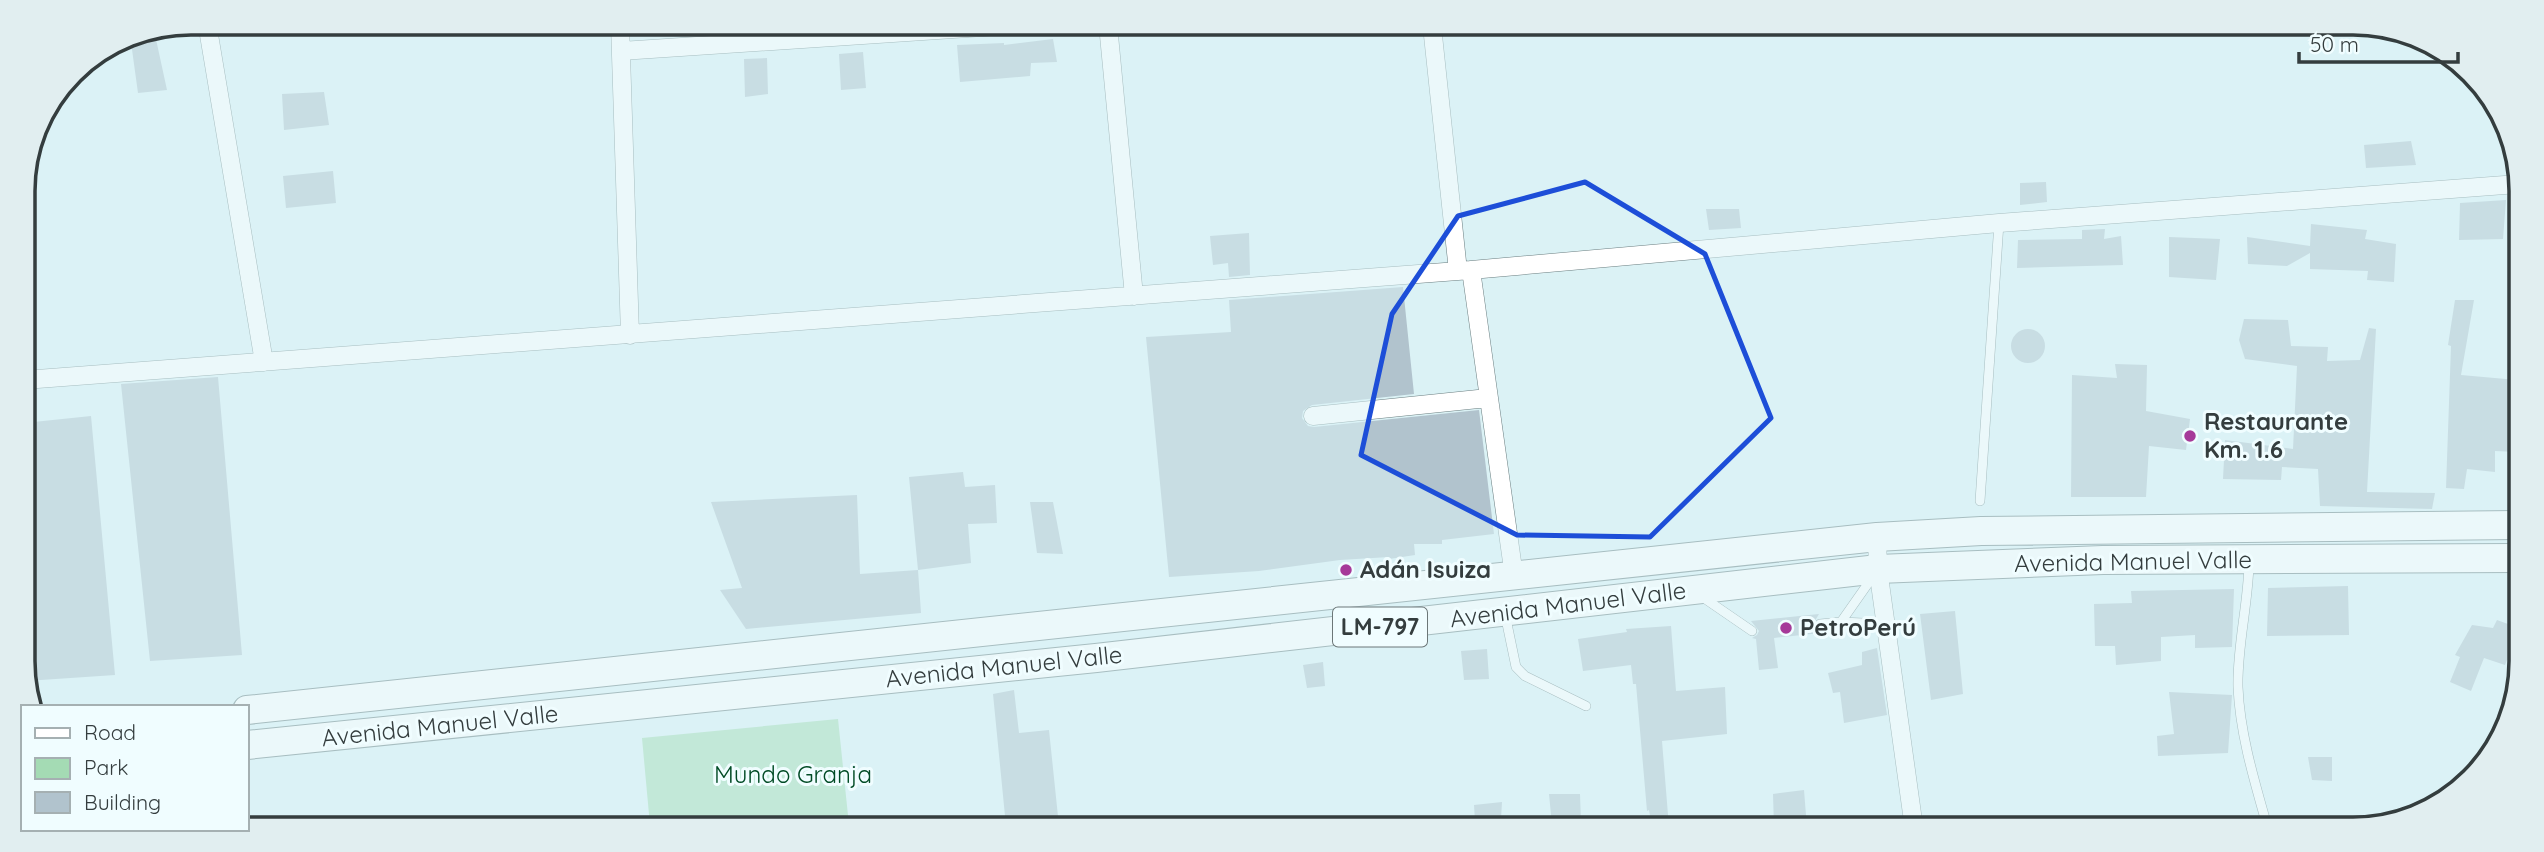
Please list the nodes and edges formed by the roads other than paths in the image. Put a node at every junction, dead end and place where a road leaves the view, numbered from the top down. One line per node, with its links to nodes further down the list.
1 (209, 35): 12 (street)
2 (620, 35): 6 (street)
3 (862, 35): 6 (street)
4 (1109, 35): 10 (street)
5 (1433, 35): 9 (street)
6 (621, 51): 11 (street)
7 (2509, 185): 8 (street)
8 (1999, 223): 9 (street); 16 (lane)
9 (1464, 270): 10 (street); 14 (street)
10 (1134, 296): 11 (street)
11 (630, 335): 12 (street)
12 (264, 362): 13 (street)
13 (35, 379)
14 (1488, 398): 15 (street); 22 (street)
15 (1313, 416)
16 (1980, 501)
17 (2509, 525): 18 (main road, Avenida Manuel Valle / LM-797)
18 (1877, 537): 21 (street); 22 (main road, Avenida Manuel Valle / LM-797)
19 (2509, 558): 20 (main road, Avenida Manuel Valle / LM-797)
20 (2249, 559): 21 (main road, Avenida Manuel Valle / LM-797); 33 (lane)
21 (1878, 569): 23 (main road, Avenida Manuel Valle / LM-797); 25 (lane); 26 (street)
22 (1514, 576): 30 (main road, Avenida Manuel Valle / LM-797)
23 (1694, 591): 24 (main road, Avenida Manuel Valle / LM-797); 28 (lane)
24 (1504, 613): 29 (lane); 31 (main road, Avenida Manuel Valle / LM-797)
25 (1841, 622): 26 (lane); 27 (lane)
26 (1885, 624): 32 (street)
27 (1820, 625)
28 (1752, 631)
29 (1586, 706)
30 (248, 709)
31 (248, 746)
32 (1912, 817)
33 (2264, 817)

